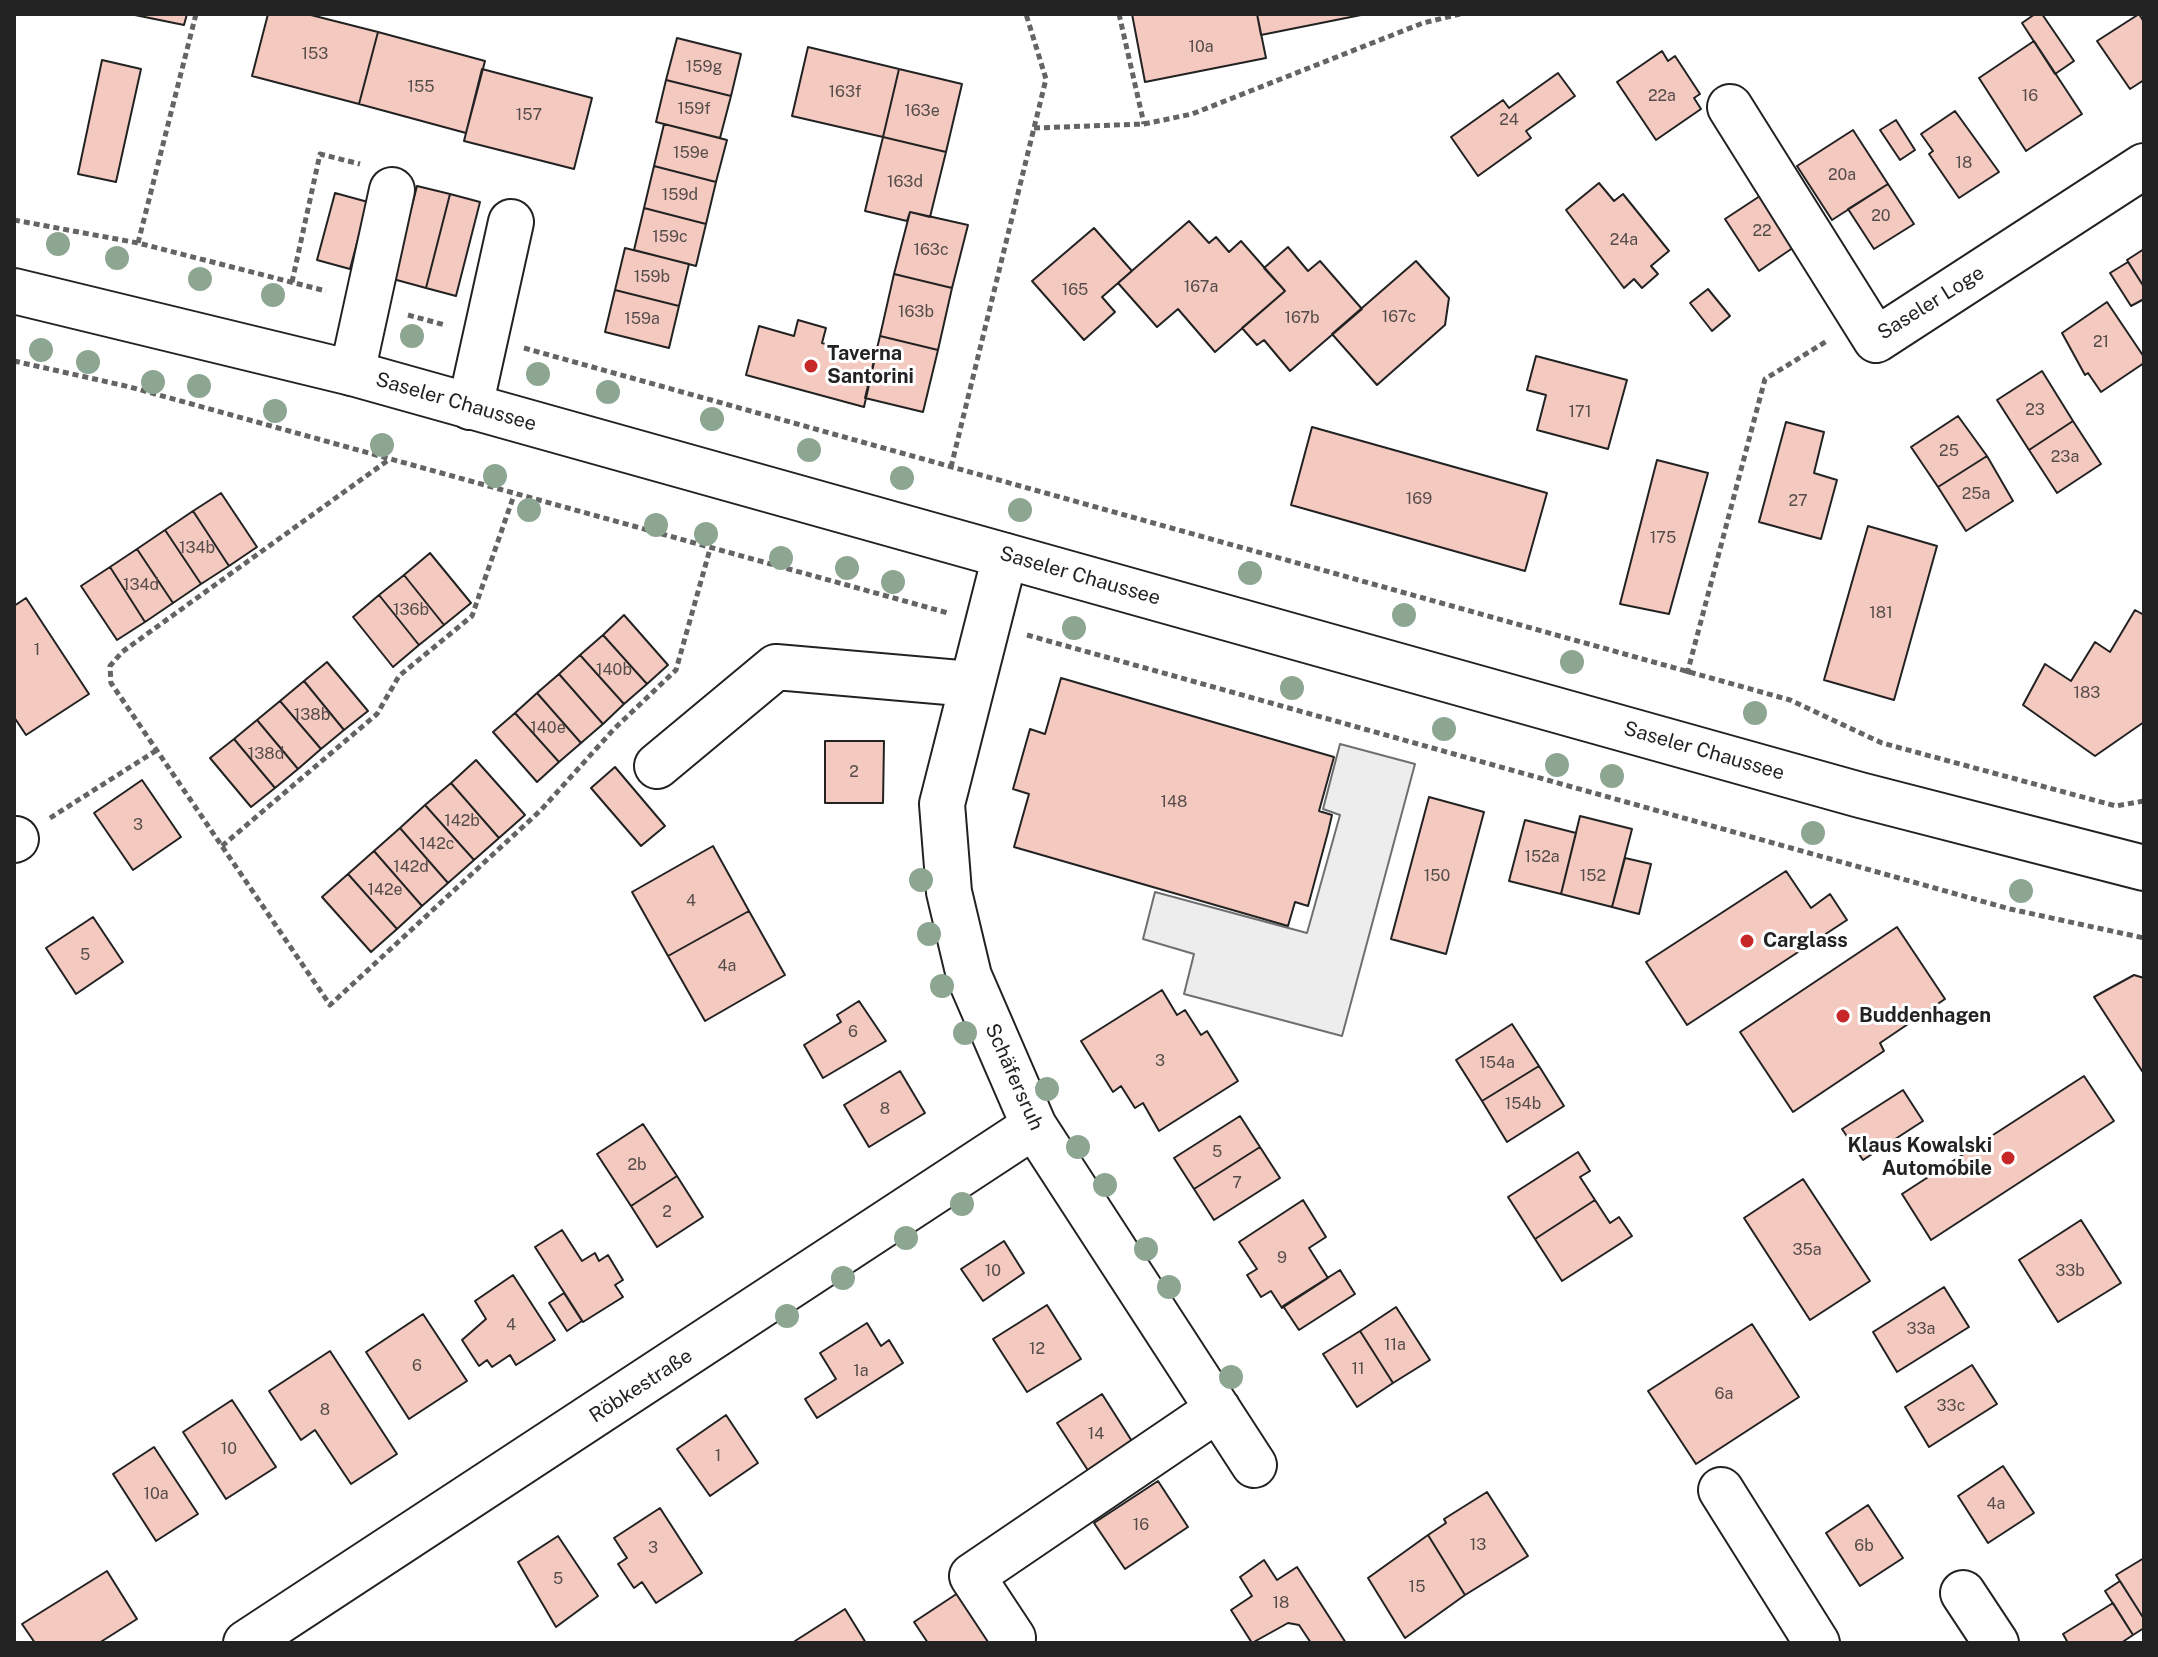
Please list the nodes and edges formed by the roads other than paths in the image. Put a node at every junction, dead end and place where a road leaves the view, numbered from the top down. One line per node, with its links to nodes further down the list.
1 (1730, 107): 2 (street, Saseler Loge)
2 (2144, 166)
3 (392, 190): 6 (street)
4 (511, 222): 7 (street)
5 (14, 291): 6 (street, Saseler Chaussee)
6 (352, 373): 7 (street, Saseler Chaussee)
7 (470, 407): 8 (street, Saseler Chaussee)
8 (1005, 556): 9 (street, Schäfersruh); 11 (street, Saseler Chaussee)
9 (971, 684): 10 (street); 12 (street, Schäfersruh)
10 (657, 766)
11 (2144, 868)
12 (1034, 1126): 13 (street, Schäfersruh); 18 (street, Röbkestraße)
13 (1218, 1409): 14 (street, Schäfersruh); 17 (street)
14 (1254, 1465)
15 (1721, 1490): 19 (street)
16 (1963, 1593): 20 (street)
17 (1013, 1638)
18 (246, 1643)
19 (1817, 1643)
20 (1996, 1643)

